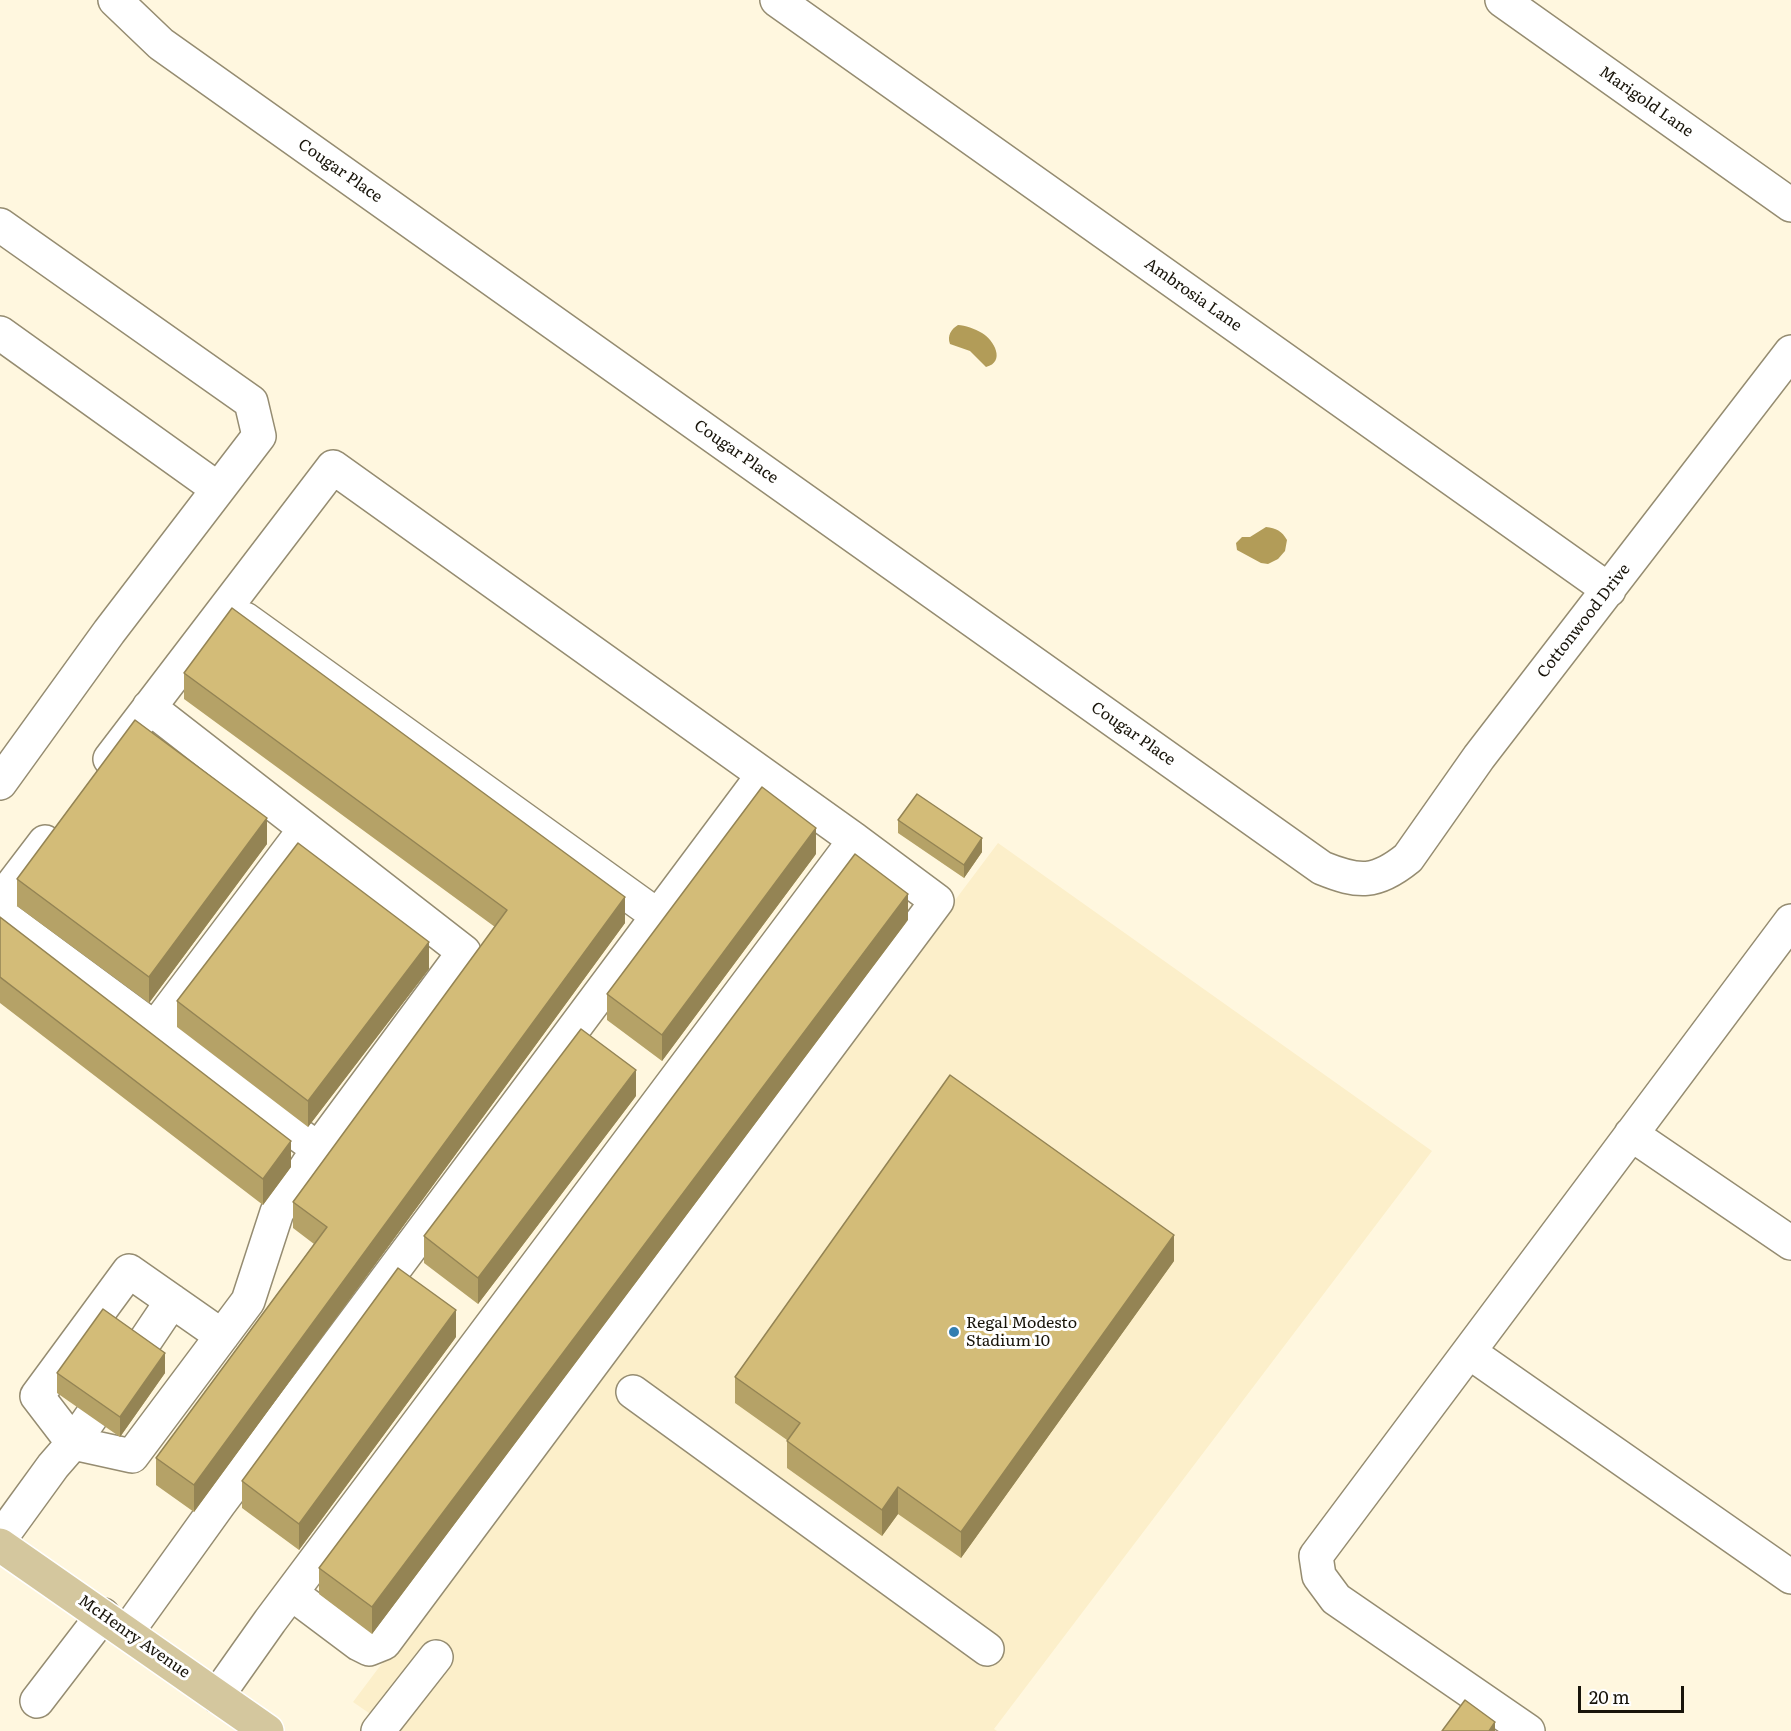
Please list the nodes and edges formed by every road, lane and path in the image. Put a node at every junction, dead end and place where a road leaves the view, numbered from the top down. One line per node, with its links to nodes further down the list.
1 (115, 0): 18 (street, Cougar Place)
2 (777, 0): 9 (street, Ambrosia Lane)
3 (1502, 0): 4 (street, Marigold Lane)
4 (1791, 205)
5 (0, 225): 8 (street)
6 (0, 333): 8 (street)
7 (1791, 352): 9 (street, Cottonwood Drive)
8 (218, 489): 14 (street)
9 (1609, 590): 18 (street, Cottonwood Drive)
10 (227, 605): 11 (street); 12 (street); 21 (street)
11 (149, 707): 13 (street); 16 (street)
12 (763, 775): 17 (street); 21 (street)
13 (92, 781)
14 (0, 783)
15 (64, 818): 19 (street)
16 (305, 829): 23 (street); 25 (street)
17 (855, 840): 36 (street); 36 (street)
18 (1371, 879)
19 (0, 901)
20 (0, 914): 23 (street)
21 (658, 916): 37 (street)
22 (1791, 921): 24 (street)
23 (155, 1028): 25 (street)
24 (1631, 1134): 26 (street); 29 (street)
25 (318, 1149): 28 (street)
26 (1791, 1243)
27 (172, 1301): 28 (street); 30 (street); 32 (street)
28 (222, 1336): 32 (street)
29 (1468, 1352): 35 (street); 44 (street)
30 (137, 1353)
31 (633, 1392): 38 (street)
32 (82, 1430): 33 (street)
33 (0, 1539)
34 (0, 1545): 37 (main road, McHenry Avenue)
35 (1791, 1577)
36 (291, 1593): 40 (street)
37 (115, 1624): 40 (main road, McHenry Avenue); 41 (street)
38 (987, 1649)
39 (436, 1657): 43 (street)
40 (217, 1696): 42 (main road, McHenry Avenue)
41 (37, 1701)
42 (267, 1731)
43 (378, 1731)
44 (1528, 1731)

